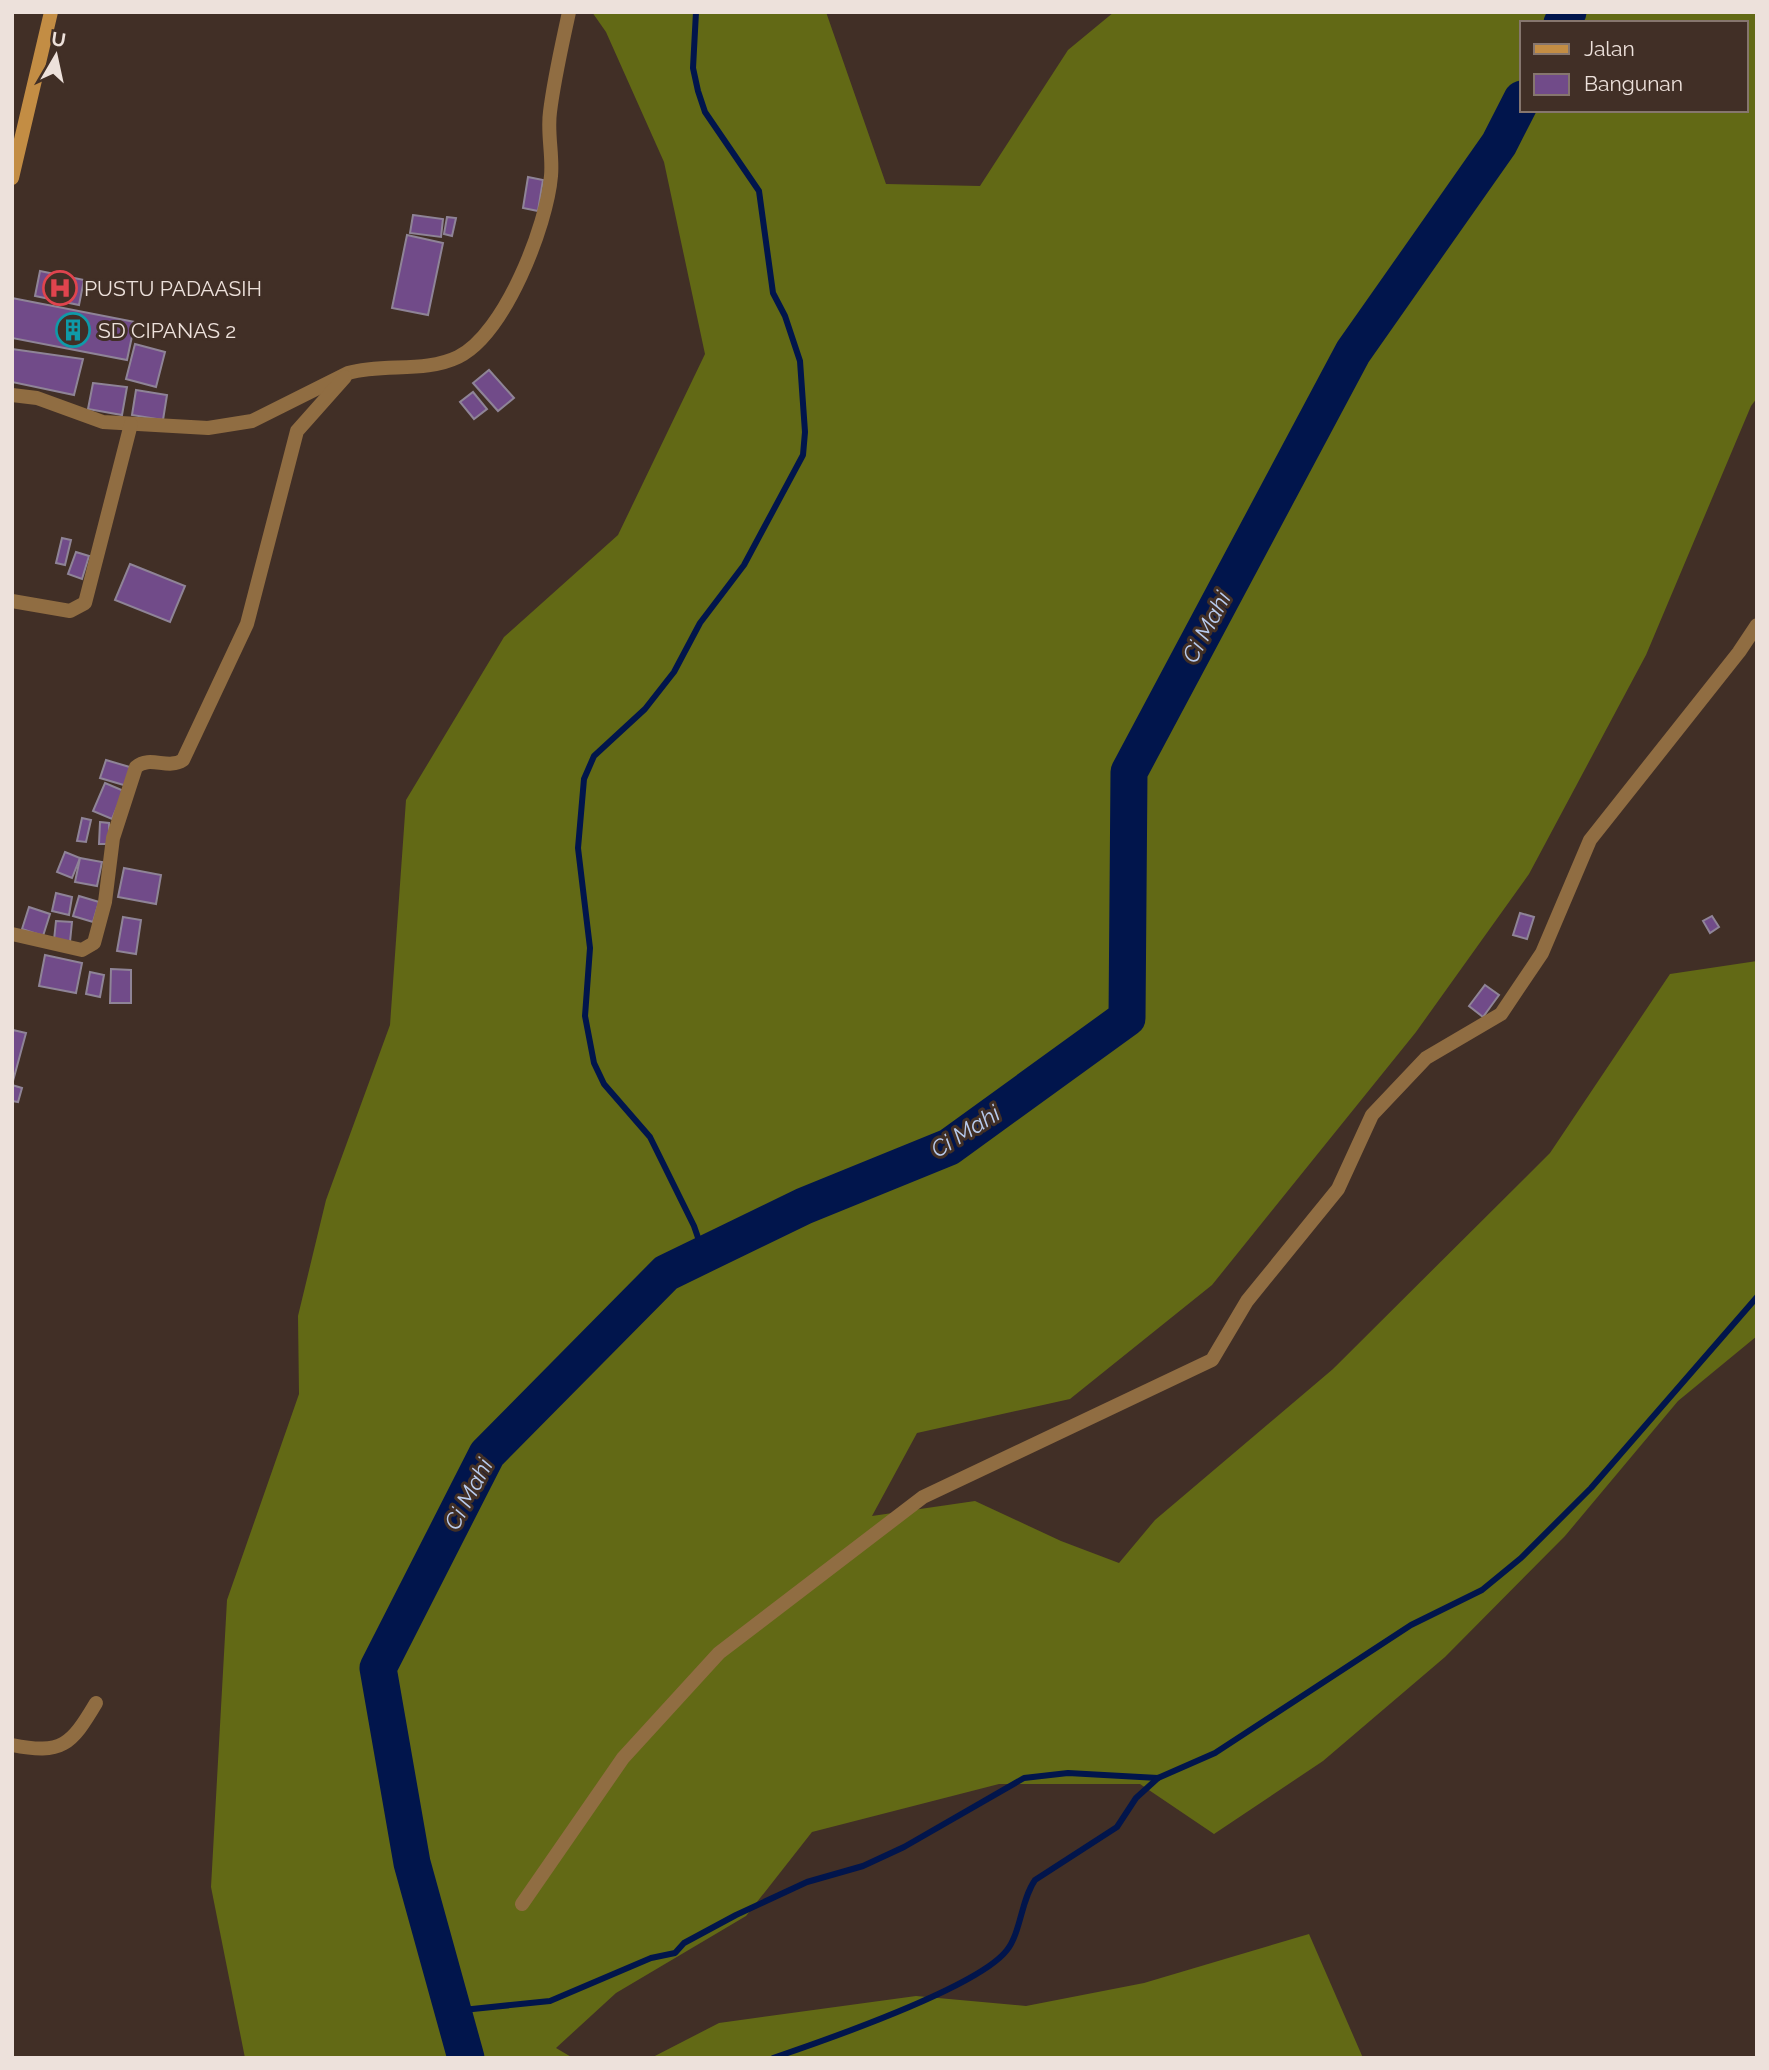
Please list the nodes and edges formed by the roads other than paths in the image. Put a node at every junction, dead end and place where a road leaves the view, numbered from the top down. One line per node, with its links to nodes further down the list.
1 (51, 12): 3 (street)
2 (569, 12): 4 (street)
3 (12, 178)
4 (348, 373): 6 (street); 9 (street)
5 (12, 395): 6 (street)
6 (131, 424): 7 (street)
7 (12, 601)
8 (1757, 625): 12 (street)
9 (12, 934)
10 (96, 1703): 11 (street)
11 (12, 1745)
12 (522, 1904)

